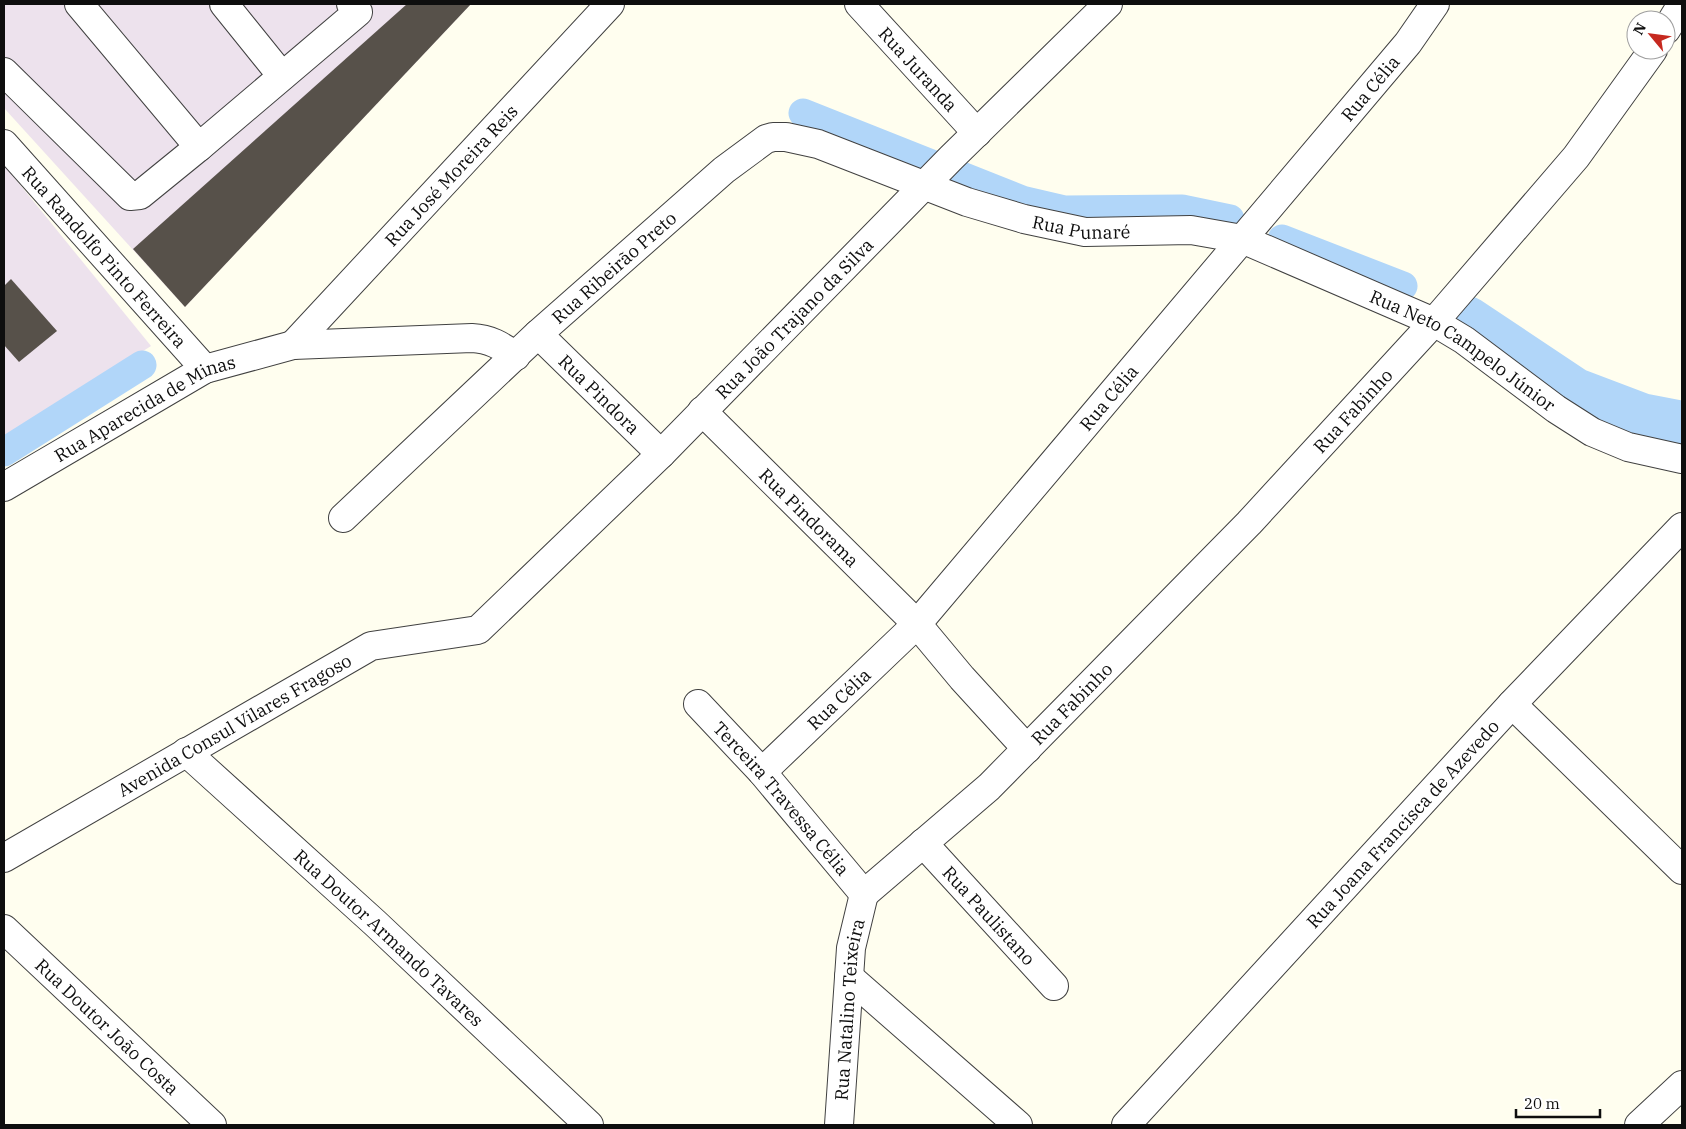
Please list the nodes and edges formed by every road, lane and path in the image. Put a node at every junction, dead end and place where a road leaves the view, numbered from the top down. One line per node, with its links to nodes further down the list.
1 (79, 4): 13 (street)
2 (224, 4): 10 (street)
3 (610, 4): 18 (street, Rua José Moreira Reis)
4 (859, 4): 11 (street, Rua Juranda)
5 (1108, 4): 11 (street, Rua João Trajano da Silva)
6 (1435, 4): 15 (street, Rua Célia)
7 (359, 6): 10 (street)
8 (1646, 60): 16 (street, Rua Fabinho)
9 (4, 72): 13 (street)
10 (282, 76): 13 (street)
11 (977, 133): 14 (street, Rua João Trajano da Silva)
12 (4, 144): 20 (street, Rua Randolfo Pinto Ferreira)
13 (199, 147)
14 (927, 184): 15 (street, Rua Punaré); 17 (street, Rua Ribeirão Preto); 21 (street, Rua João Trajano da Silva)
15 (1242, 239): 16 (street, Rua Neto Campelo Júnior); 27 (street, Rua Célia)
16 (1434, 322): 23 (street, Rua Neto Campelo Júnior); 31 (street, Rua Fabinho)
17 (538, 334): 19 (street, Rua Ribeirão Preto); 22 (street, Rua Pindora)
18 (293, 345): 19 (street, Rua Aparecida de Minas); 20 (street, Rua Aparecida de Minas)
19 (516, 356): 25 (street, Rua Ribeirão Preto)
20 (205, 369): 24 (street, Rua Aparecida de Minas)
21 (702, 411): 22 (street, Rua João Trajano da Silva); 27 (street, Rua Pindorama)
22 (661, 454): 28 (street, Rua João Trajano da Silva)
23 (1682, 459)
24 (4, 487)
25 (343, 518)
26 (1682, 527): 30 (street, Rua Joana Francisca de Azevedo)
27 (917, 624): 31 (street, Rua Fabinho); 33 (street, Rua Célia)
28 (478, 630): 32 (street, Avenida Consul Vilares Fragoso)
29 (698, 704): 33 (street, Terceira Travessa Célia)
30 (1512, 704): 36 (street); 46 (street, Rua Joana Francisca de Azevedo)
31 (1027, 749): 34 (street, Rua Fabinho)
32 (186, 752): 35 (street, Avenida Consul Vilares Fragoso); 43 (street, Rua Doutor Armando Tavares)
33 (762, 772): 37 (street, Terceira Travessa Célia)
34 (923, 843): 37 (street, Rua Fabinho); 40 (street, Rua Paulistano)
35 (4, 858)
36 (1682, 870)
37 (864, 894): 39 (street, Rua Natalino Teixeira)
38 (4, 929): 42 (street, Rua Doutor João Costa)
39 (849, 977): 44 (street, Rua Natalino Teixeira); 45 (street)
40 (1054, 986)
41 (1682, 1085): 47 (street)
42 (212, 1125)
43 (589, 1125)
44 (840, 1125)
45 (1018, 1125)
46 (1126, 1125)
47 (1639, 1125)

